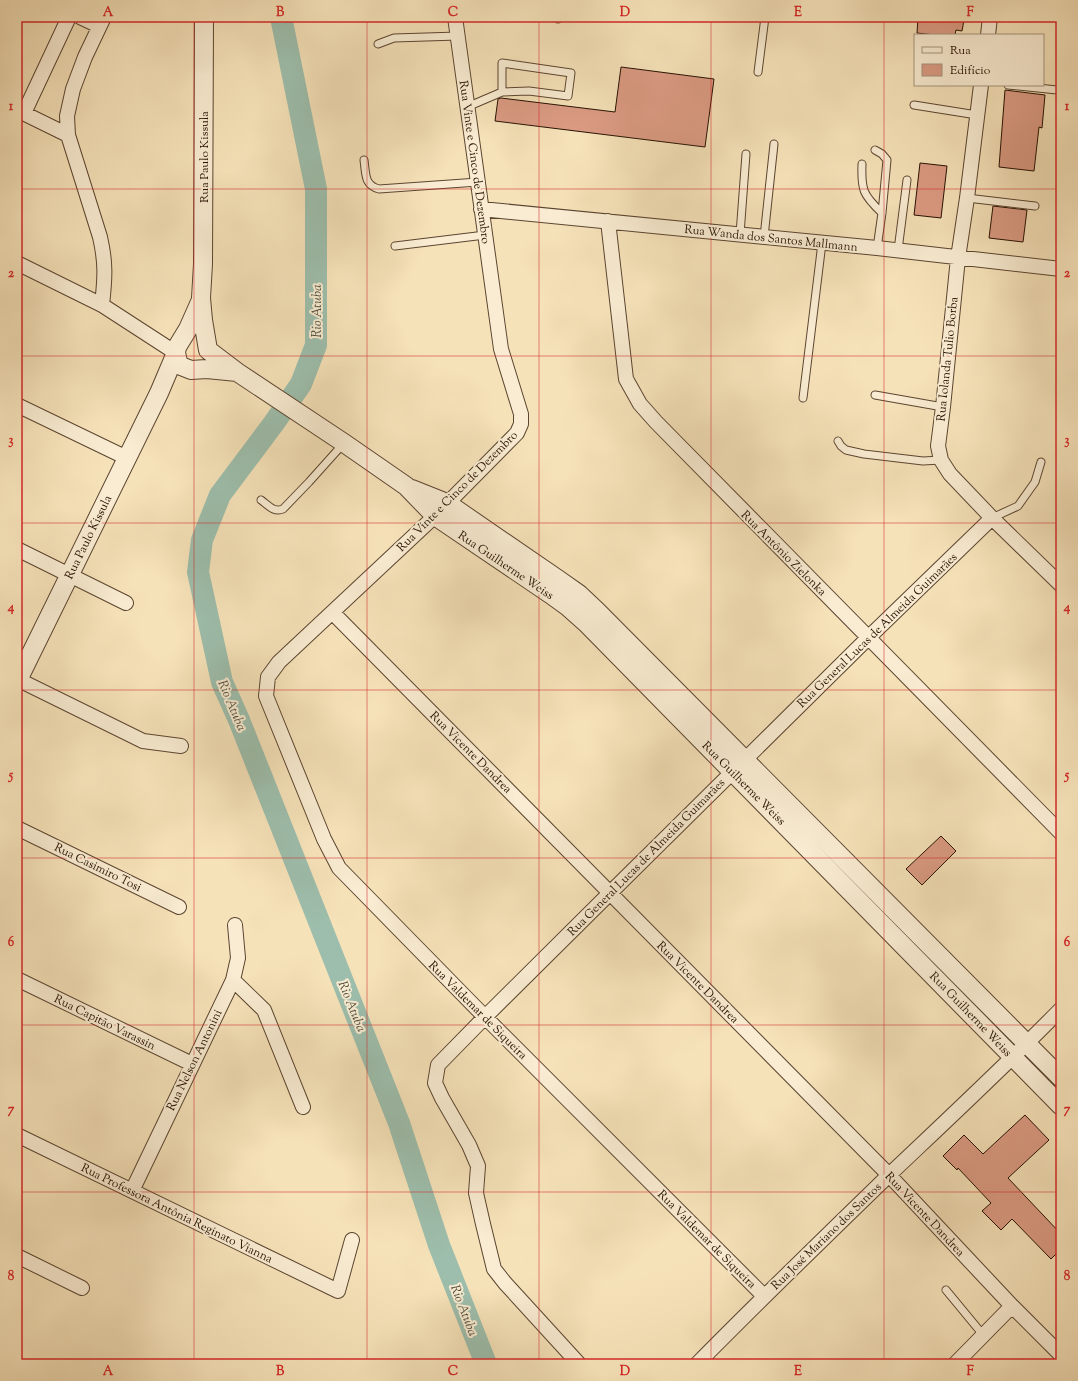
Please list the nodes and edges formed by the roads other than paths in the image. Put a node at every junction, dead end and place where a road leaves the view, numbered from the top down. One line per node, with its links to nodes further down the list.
1 (69, 17): 18 (street)
2 (80, 17): 7 (street)
3 (204, 17): 43 (street, Rua Paulo Kissula)
4 (455, 17): 9 (street, Rua Vinte e Cinco de Dezembro)
5 (765, 17): 11 (lane)
6 (990, 17): 8 (street)
7 (102, 21): 20 (street)
8 (988, 34)
9 (458, 36): 10 (lane); 17 (street, Rua Vinte e Cinco de Dezembro)
10 (378, 44)
11 (758, 72)
12 (981, 86): 19 (street, Rua Iolanda Tulio Borba)
13 (1018, 86): 14 (lane)
14 (1057, 90)
15 (502, 92): 15 (lane); 17 (lane)
16 (914, 105): 19 (lane)
17 (467, 107): 27 (street, Rua Vinte e Cinco de Dezembro)
18 (20, 112): 20 (street)
19 (977, 116): 28 (street, Rua Iolanda Tulio Borba)
20 (68, 135): 44 (street)
21 (774, 144): 35 (lane)
22 (875, 150): 31 (lane)
23 (746, 154): 33 (lane)
24 (364, 160): 27 (lane)
25 (862, 164): 31 (lane)
26 (907, 180): 39 (lane)
27 (478, 182): 30 (street, Rua Vinte e Cinco de Dezembro)
28 (967, 198): 29 (lane); 40 (street, Rua Iolanda Tulio Borba)
29 (1035, 206)
30 (481, 209): 32 (street, Rua Wanda dos Santos Mallmann); 34 (street, Rua Vinte e Cinco de Dezembro)
31 (882, 213): 38 (lane)
32 (608, 221): 33 (street, Rua Wanda dos Santos Mallmann); 69 (street, Rua Antônio Zielonka)
33 (740, 234): 35 (street, Rua Wanda dos Santos Mallmann)
34 (485, 235): 37 (lane); 61 (street, Rua Vinte e Cinco de Dezembro)
35 (764, 237): 36 (street, Rua Wanda dos Santos Mallmann)
36 (822, 243): 38 (street, Rua Wanda dos Santos Mallmann); 51 (lane)
37 (394, 246)
38 (877, 248): 39 (street, Rua Wanda dos Santos Mallmann)
39 (898, 250): 40 (street, Rua Wanda dos Santos Mallmann)
40 (958, 258): 42 (street, Rua Wanda dos Santos Mallmann); 53 (street, Rua Iolanda Tulio Borba)
41 (17, 263): 44 (street)
42 (1061, 269)
43 (201, 298): 45 (street, Rua Paulo Kissula); 46 (street, Rua Paulo Kissula)
44 (102, 305): 45 (street)
45 (178, 348): 46 (street); 47 (street); 49 (street, Rua Paulo Kissula)
46 (208, 350): 47 (street); 48 (street, Rua Guilherme Weiss)
47 (196, 370): 48 (street); 49 (street, Rua Paulo Kissula)
48 (243, 376): 55 (street, Rua Guilherme Weiss)
49 (159, 393): 56 (street, Rua Paulo Kissula)
50 (875, 395): 53 (lane)
51 (803, 398)
52 (17, 405): 56 (street)
53 (943, 407): 57 (street, Rua Iolanda Tulio Borba)
54 (838, 441): 57 (lane)
55 (344, 443): 59 (street, Rua Guilherme Weiss); 60 (lane)
56 (127, 458): 65 (street, Rua Paulo Kissula)
57 (941, 460): 63 (street, Rua Iolanda Tulio Borba)
58 (1041, 462): 63 (lane)
59 (406, 486): 61 (street, Rua Guilherme Weiss); 62 (street, Rua Guilherme Weiss)
60 (261, 500)
61 (448, 503): 62 (street, Rua Vinte e Cinco de Dezembro); 73 (street, Rua Guilherme Weiss)
62 (435, 516): 68 (street, Rua Vinte e Cinco de Dezembro); 73 (street, Rua Guilherme Weiss)
63 (992, 518): 66 (street, Rua Iolanda Tulio Borba); 69 (street, Rua General Lucas de Almeida Guimarães)
64 (17, 549): 65 (street)
65 (69, 575): 67 (street); 71 (street, Rua Paulo Kissula)
66 (1061, 585)
67 (126, 603)
68 (333, 613): 70 (street, Rua Vinte e Cinco de Dezembro); 76 (street, Rua Vicente Dandrea)
69 (868, 638): 73 (street, Rua General Lucas de Almeida Guimarães); 75 (street, Rua Antônio Zielonka)
70 (268, 677): 82 (street, Rua Valdemar de Siqueira)
71 (17, 680): 72 (street)
72 (181, 746)
73 (739, 766): 76 (street, Rua General Lucas de Almeida Guimarães); 83 (street, Rua Guilherme Weiss); 84 (street, Rua Guilherme Weiss)
74 (17, 828): 77 (street, Rua Casimiro Tosi)
75 (1061, 833)
76 (610, 893): 82 (street, Rua General Lucas de Almeida Guimarães); 90 (street, Rua Vicente Dandrea)
77 (179, 907)
78 (235, 925): 80 (street, Rua Nelson Antonini)
79 (17, 979): 85 (street, Rua Capitão Varassin)
80 (233, 980): 85 (street, Rua Nelson Antonini); 88 (street)
81 (1061, 1009): 83 (street, Rua José Mariano dos Santos)
82 (485, 1017): 96 (street, Rua Valdemar de Siqueira); 100 (street, Rua General Lucas de Almeida Guimarães)
83 (1027, 1043): 84 (street, Rua José Mariano dos Santos); 86 (street, Rua Guilherme Weiss)
84 (1014, 1058): 87 (street, Rua Guilherme Weiss); 90 (street, Rua José Mariano dos Santos)
85 (192, 1064): 91 (street, Rua Nelson Antonini)
86 (1061, 1078)
87 (1061, 1106)
88 (303, 1107)
89 (17, 1135): 91 (street, Rua Professora Antônia Reginato Vianna)
90 (889, 1175): 96 (street, Rua José Mariano dos Santos); 97 (street, Rua Vicente Dandrea)
91 (132, 1191): 92 (street, Rua Professora Antônia Reginato Vianna)
92 (352, 1240)
93 (17, 1256): 94 (street)
94 (82, 1288)
95 (946, 1290): 98 (lane)
96 (764, 1296): 101 (street, Rua José Mariano dos Santos)
97 (1012, 1306): 98 (street); 99 (street, Rua Vicente Dandrea)
98 (984, 1336): 102 (street)
99 (1061, 1355)
100 (579, 1364)
101 (697, 1364)
102 (955, 1364)

